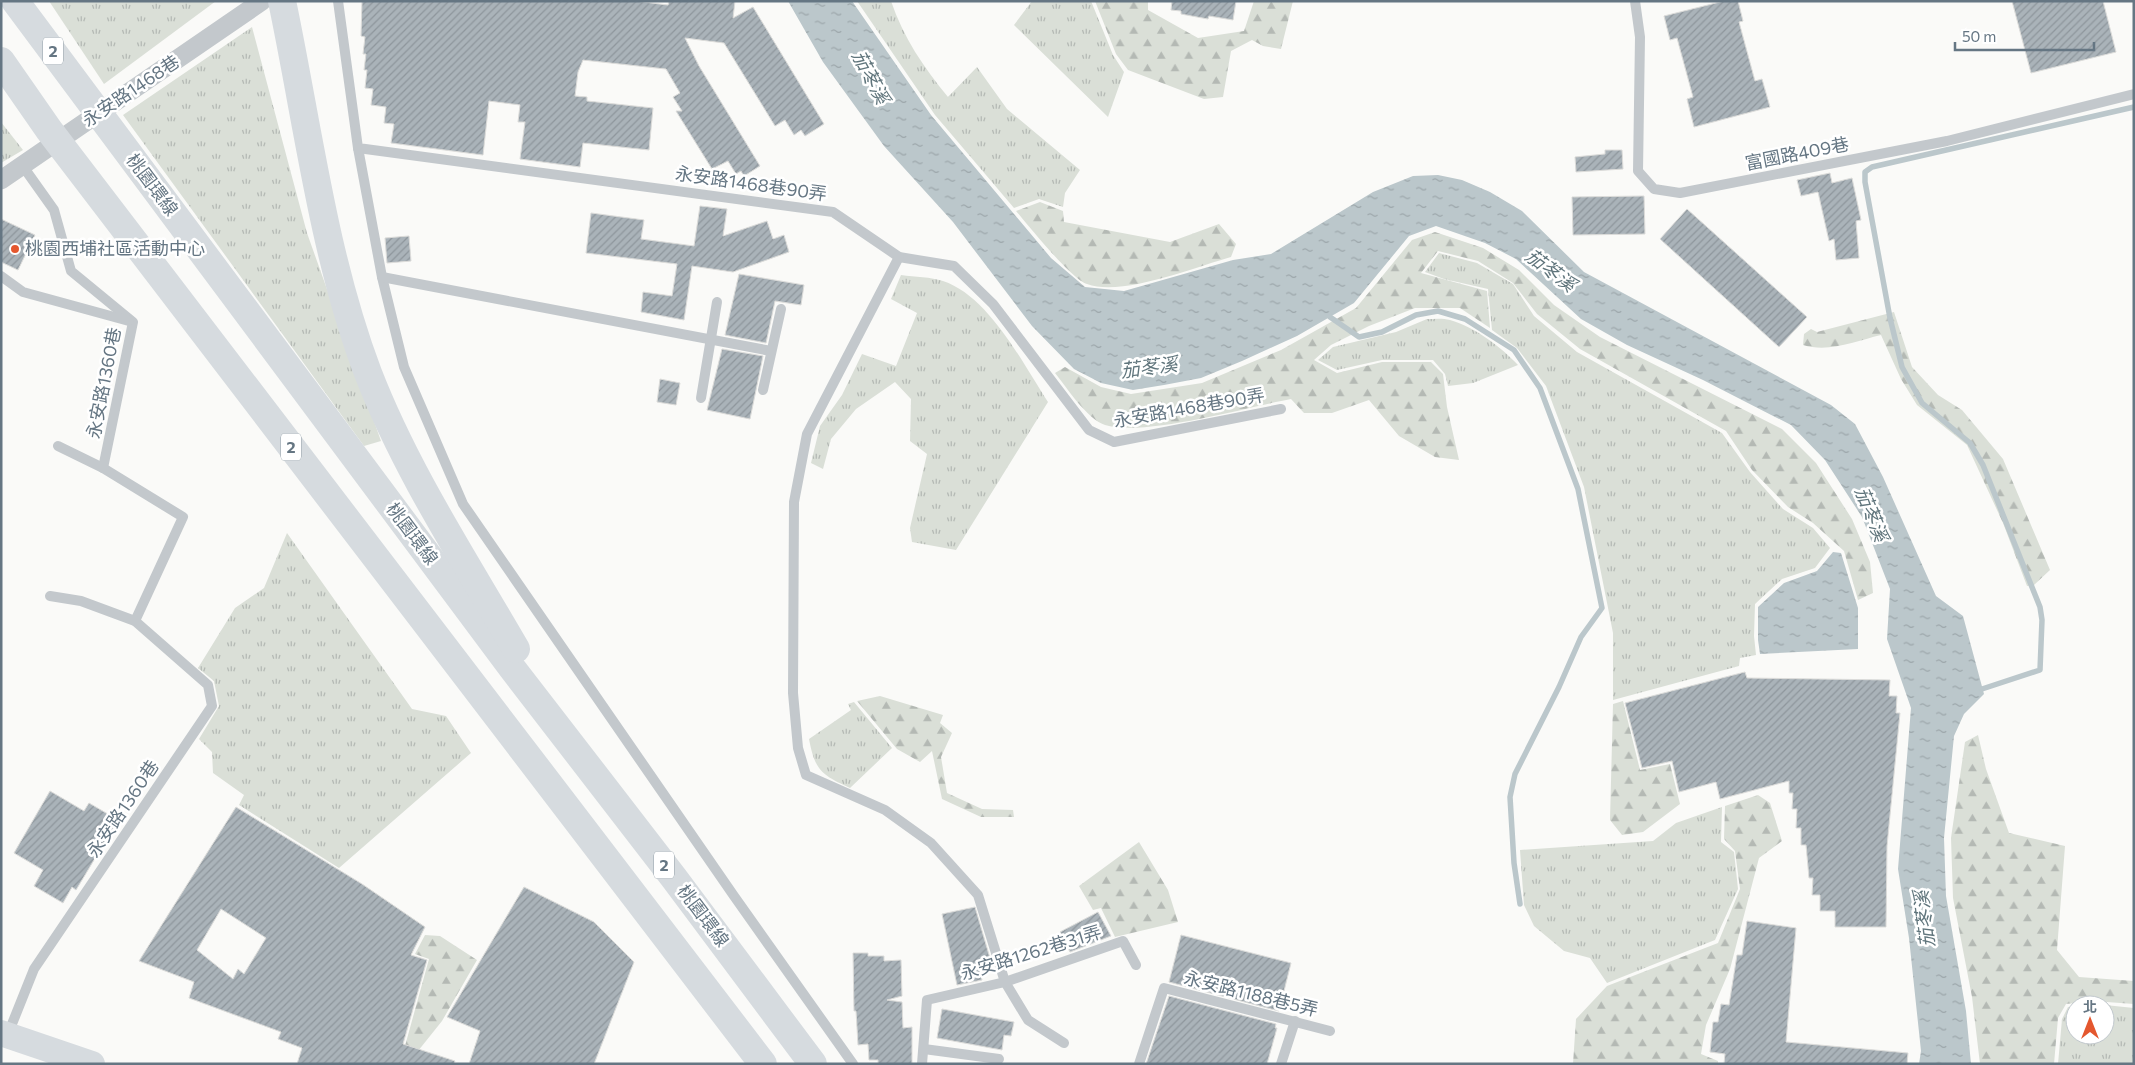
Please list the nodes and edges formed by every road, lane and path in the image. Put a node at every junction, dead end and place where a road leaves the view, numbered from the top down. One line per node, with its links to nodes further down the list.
1 (15, 1): 26 (highway, 桃園環線 / 2)
2 (262, 1): 9 (street, 永安路1468巷)
3 (282, 1): 26 (highway)
4 (338, 1): 8 (lane)
5 (1635, 1): 7 (lane, 富國路409巷)
6 (1, 61): 36 (highway, 2)
7 (2134, 94)
8 (358, 148): 11 (lane, 永安路1468巷90弄); 13 (lane)
9 (22, 166): 10 (street, 永安路1468巷); 16 (lane, 永安路1360巷)
10 (1, 180)
11 (899, 256): 21 (lane, 永安路1468巷90弄); 28 (lane)
12 (1, 276): 16 (lane)
13 (382, 277): 17 (lane); 38 (lane)
14 (717, 302): 17 (lane)
15 (781, 309): 18 (lane)
16 (133, 322): 23 (lane, 永安路1360巷)
17 (710, 339): 18 (lane); 20 (lane)
18 (771, 351): 19 (lane)
19 (763, 390)
20 (701, 398)
21 (1282, 409)
22 (58, 446): 23 (lane)
23 (103, 468): 25 (lane)
24 (50, 596): 25 (lane)
25 (134, 621): 31 (lane, 永安路1360巷)
26 (517, 664): 37 (highway, 桃園環線 / 2)
27 (1136, 965): 28 (lane, 永安路1262巷31弄)
28 (1005, 982): 32 (lane); 33 (lane, 永安路1262巷31弄)
29 (1295, 1021): 30 (lane, 永安路1188巷5弄); 40 (lane, 永安路1188巷5弄); 41 (lane)
30 (1330, 1031)
31 (5, 1034): 35 (main road)
32 (1064, 1043)
33 (924, 1049): 34 (lane); 39 (lane, 永安路1262巷31弄)
34 (999, 1059)
35 (92, 1064)
36 (763, 1064)
37 (813, 1064)
38 (853, 1064)
39 (922, 1064)
40 (1139, 1064)
41 (1281, 1064)

